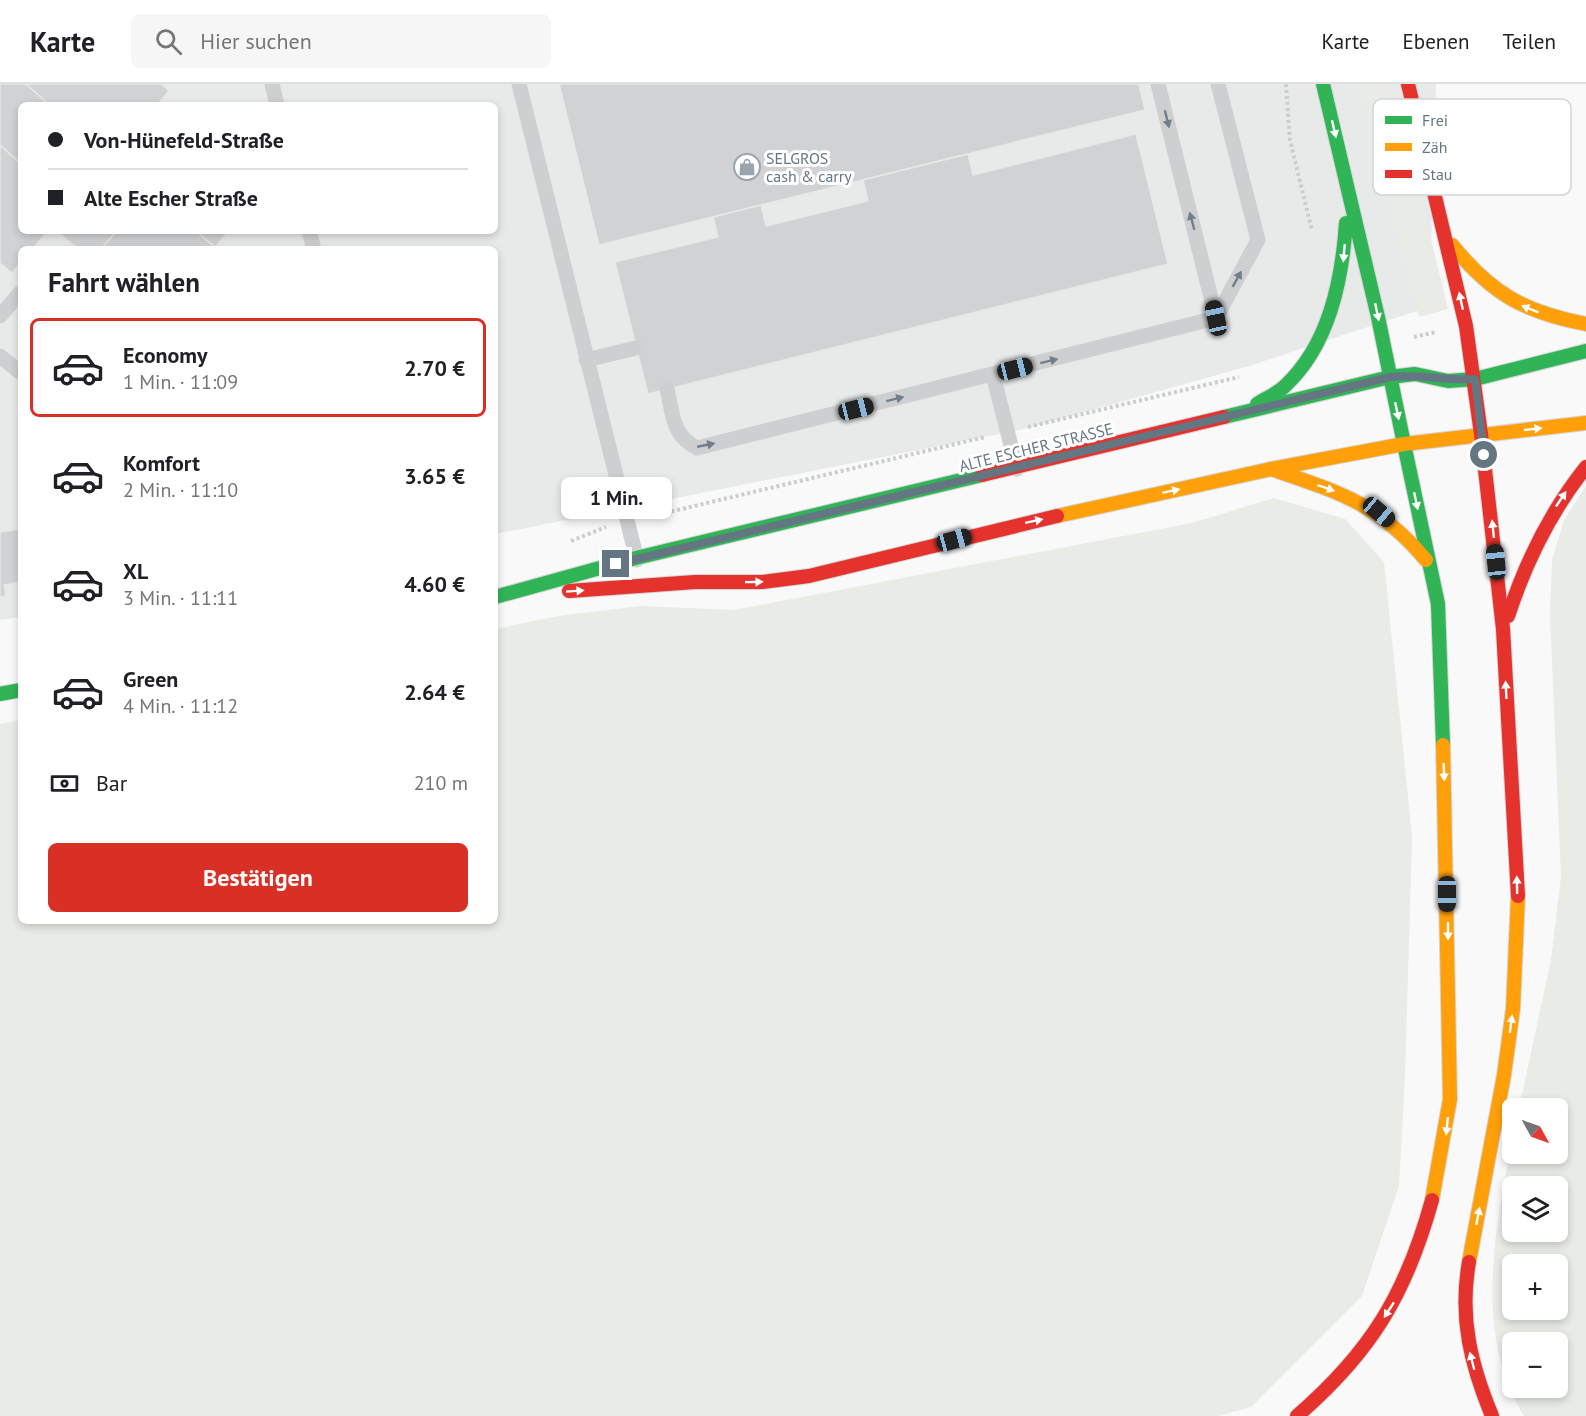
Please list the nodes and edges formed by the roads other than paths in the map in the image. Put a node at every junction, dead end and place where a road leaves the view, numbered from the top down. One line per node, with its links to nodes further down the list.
1 (272, 84): 8 (lane)
2 (519, 84): 19 (lane)
3 (1158, 84): 14 (lane)
4 (1218, 84): 14 (lane, one-way to 4)
5 (1323, 84): 9 (main road, one-way to 9)
6 (1408, 84): 7 (main road)
7 (1412, 99)
8 (276, 102)
9 (1344, 173): 22 (main road, one-way to 22); 25 (main road, one-way to 25)
10 (1436, 195): 11 (main road)
11 (1447, 239): 15 (main road, one-way to 11); 23 (main road, one-way to 11)
12 (18, 295): 13 (lane)
13 (0, 316)
14 (1216, 318): 21 (lane, one-way to 14)
15 (1586, 324)
16 (636, 348): 19 (lane)
17 (1586, 351): 23 (main road, ALTE ESCHER STRASSE)
18 (0, 356): 20 (lane)
19 (586, 360): 32 (lane)
20 (18, 371)
21 (993, 375): 24 (lane, one-way to 21); 30 (lane)
22 (1390, 377): 23 (main road, ALTE ESCHER STRASSE); 25 (main road, ALTE ESCHER STRASSE); 28 (main road, one-way to 28)
23 (1475, 379): 27 (main road)
24 (667, 389)
25 (1242, 413): 30 (main road, ALTE ESCHER STRASSE)
26 (1586, 423): 27 (main road, ALTE ESCHER STRASSE, one-way to 26)
27 (1481, 434): 28 (main road, ALTE ESCHER STRASSE); 37 (main road, one-way to 27)
28 (1404, 444): 31 (main road, ALTE ESCHER STRASSE); 33 (main road, one-way to 33)
29 (1586, 467): 37 (main road, one-way to 29)
30 (1017, 469): 32 (main road, ALTE ESCHER STRASSE)
31 (1271, 470): 33 (main road, one-way to 33); 34 (main road, ALTE ESCHER STRASSE, one-way to 31)
32 (636, 558): 34 (lane); 35 (main road, ALTE ESCHER STRASSE)
33 (1429, 564): 40 (main road, one-way to 40)
34 (643, 586): 36 (main road, ALTE ESCHER STRASSE, one-way to 34)
35 (498, 595)
36 (498, 596)
37 (1503, 629): 41 (main road, one-way to 37)
38 (18, 691): 39 (main road)
39 (0, 694)
40 (1297, 1416)
41 (1492, 1416)

